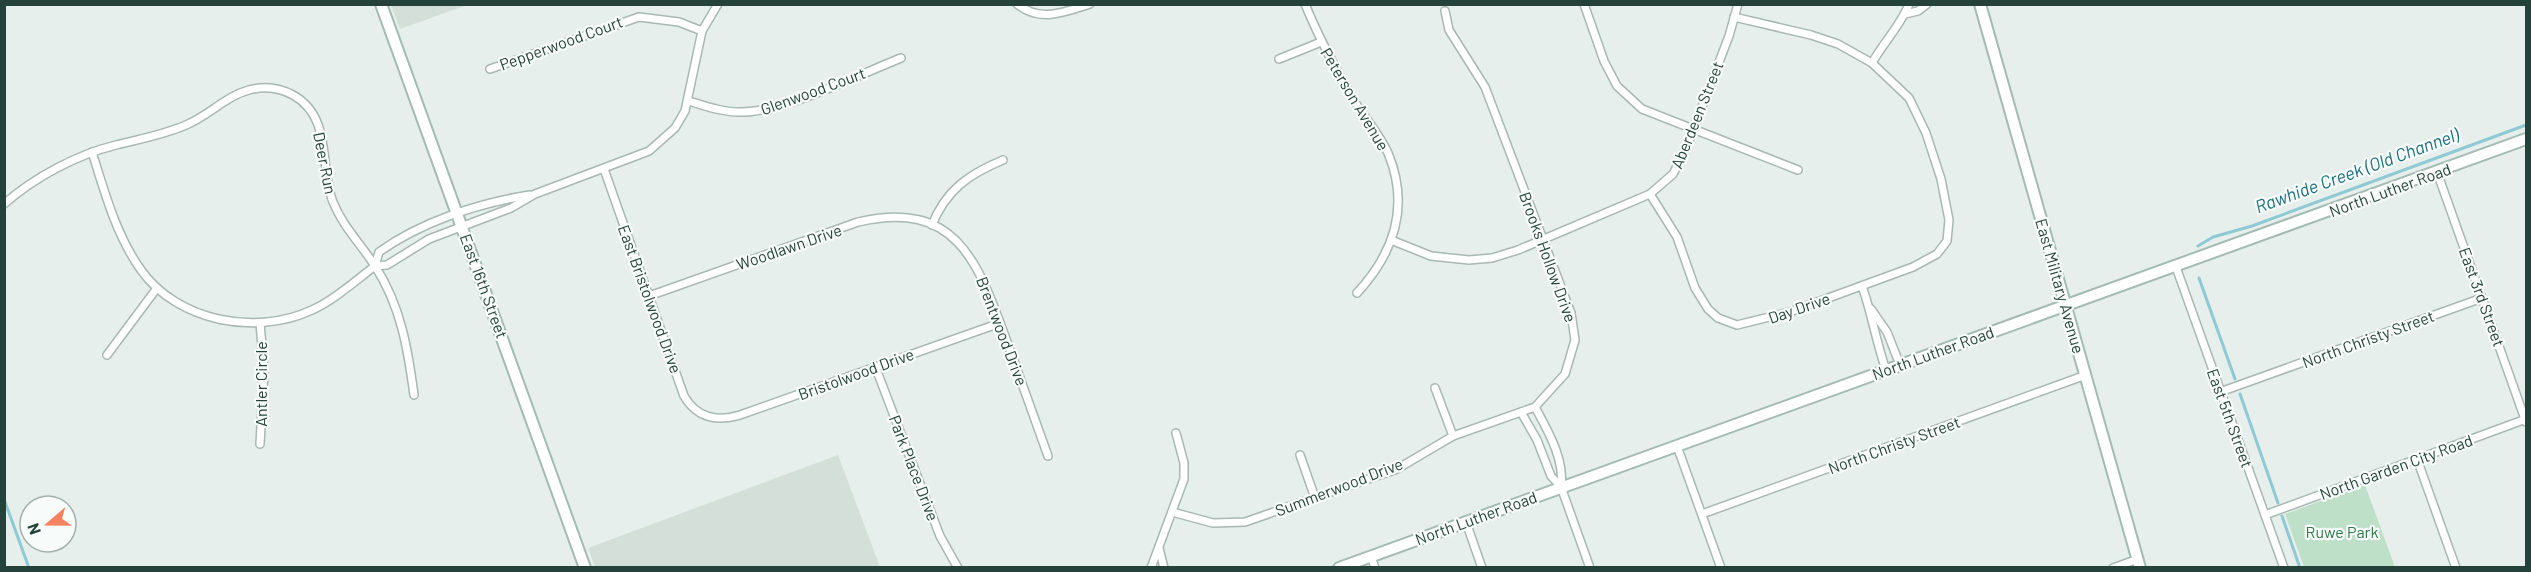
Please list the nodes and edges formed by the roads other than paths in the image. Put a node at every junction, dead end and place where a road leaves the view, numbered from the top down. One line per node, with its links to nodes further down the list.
1 (381, 4): 31 (street, East 16th Street)
2 (718, 4): 14 (street)
3 (1017, 4): 4 (street)
4 (1090, 4)
5 (1305, 4): 15 (street, Peterson Avenue)
6 (1584, 4): 21 (street)
7 (1738, 4): 13 (street, Aberdeen Street)
8 (1909, 4): 12 (street)
9 (1927, 4): 12 (street)
10 (1980, 4): 43 (street, East Military Avenue)
11 (1445, 11): 34 (street, Brooks Hollow Drive)
12 (1905, 14): 18 (street)
13 (1734, 17): 18 (street); 21 (street, Aberdeen Street)
14 (702, 31): 19 (street, Pepperwood Court); 20 (street)
15 (1320, 42): 17 (street); 35 (street, Peterson Avenue)
16 (901, 58): 20 (street, Glenwood Court)
17 (1279, 59)
18 (1872, 63): 38 (street, Day Drive)
19 (490, 69)
20 (689, 101): 25 (street)
21 (1691, 128): 26 (street); 29 (street, Aberdeen Street)
22 (2526, 139): 27 (street, North Luther Road)
23 (92, 153): 30 (street, Deer Run); 36 (street, Deer Run); 39 (street)
24 (1002, 160): 32 (street)
25 (604, 169): 28 (street); 41 (street, East Bristolwood Drive)
26 (1798, 170)
27 (2437, 172): 37 (street, North Luther Road); 42 (street, East 3rd Street)
28 (536, 194): 31 (street); 33 (street)
29 (1650, 194): 34 (street, Aberdeen Street); 38 (street, Day Drive)
30 (4, 204)
31 (459, 214): 33 (street, East 16th Street); 36 (street)
32 (932, 225): 41 (street, Woodlawn Drive); 46 (street, Brentwood Drive)
33 (463, 226): 36 (street); 75 (street, East 16th Street)
34 (1543, 239): 35 (street, Aberdeen Street); 55 (street, Brooks Hollow Drive)
35 (1391, 240): 40 (street, Peterson Avenue)
36 (375, 266): 45 (street); 54 (street, Deer Run)
37 (2176, 267): 43 (street, North Luther Road); 53 (street, East 5th Street)
38 (1862, 286): 44 (street)
39 (157, 288): 45 (street); 47 (street)
40 (1357, 292)
41 (649, 296): 57 (street, East Bristolwood Drive)
42 (2482, 298): 53 (street, North Christy Street); 58 (street, East 3rd Street)
43 (2066, 305): 48 (street, North Luther Road); 51 (street, East Military Avenue)
44 (1870, 309): 48 (street); 50 (street)
45 (260, 323): 61 (street, Antler Circle)
46 (1000, 323): 49 (street, Bristolwood Drive); 64 (street, Brentwood Drive)
47 (107, 355)
48 (1900, 365): 50 (street, North Luther Road)
49 (875, 366): 57 (street, Bristolwood Drive); 76 (street, Park Place Drive)
50 (1886, 370): 62 (street, North Luther Road)
51 (2086, 375): 69 (street, North Christy Street); 74 (street, East Military Avenue)
52 (1435, 388): 60 (street)
53 (2220, 392): 70 (street, East 5th Street)
54 (414, 395)
55 (1535, 407): 56 (street, Summerwood Drive); 66 (street)
56 (1521, 412): 60 (street, Summerwood Drive); 66 (street)
57 (711, 417)
58 (2526, 420): 65 (street, North Garden City Road)
59 (1176, 433): 68 (street)
60 (1453, 436): 67 (street, Summerwood Drive)
61 (260, 444)
62 (1677, 446): 66 (street, North Luther Road); 69 (street)
63 (1300, 455): 67 (street)
64 (1048, 456)
65 (2417, 459): 70 (street, North Garden City Road); 86 (street)
66 (1561, 487): 71 (street, North Luther Road); 82 (street)
67 (1315, 498): 68 (street, Summerwood Drive)
68 (1172, 512): 72 (street)
69 (1702, 514): 83 (street)
70 (2265, 514): 85 (street, East 5th Street)
71 (1466, 522): 73 (street, North Luther Road); 81 (street)
72 (1159, 548): 77 (street); 78 (street)
73 (1371, 556): 79 (street, North Luther Road); 80 (street)
74 (2139, 563): 84 (street)
75 (585, 567)
76 (958, 567)
77 (1152, 567)
78 (1164, 567)
79 (1339, 567)
80 (1375, 567)
81 (1482, 567)
82 (1590, 567)
83 (1721, 567)
84 (2113, 567)
85 (2284, 567)
86 (2456, 567)

